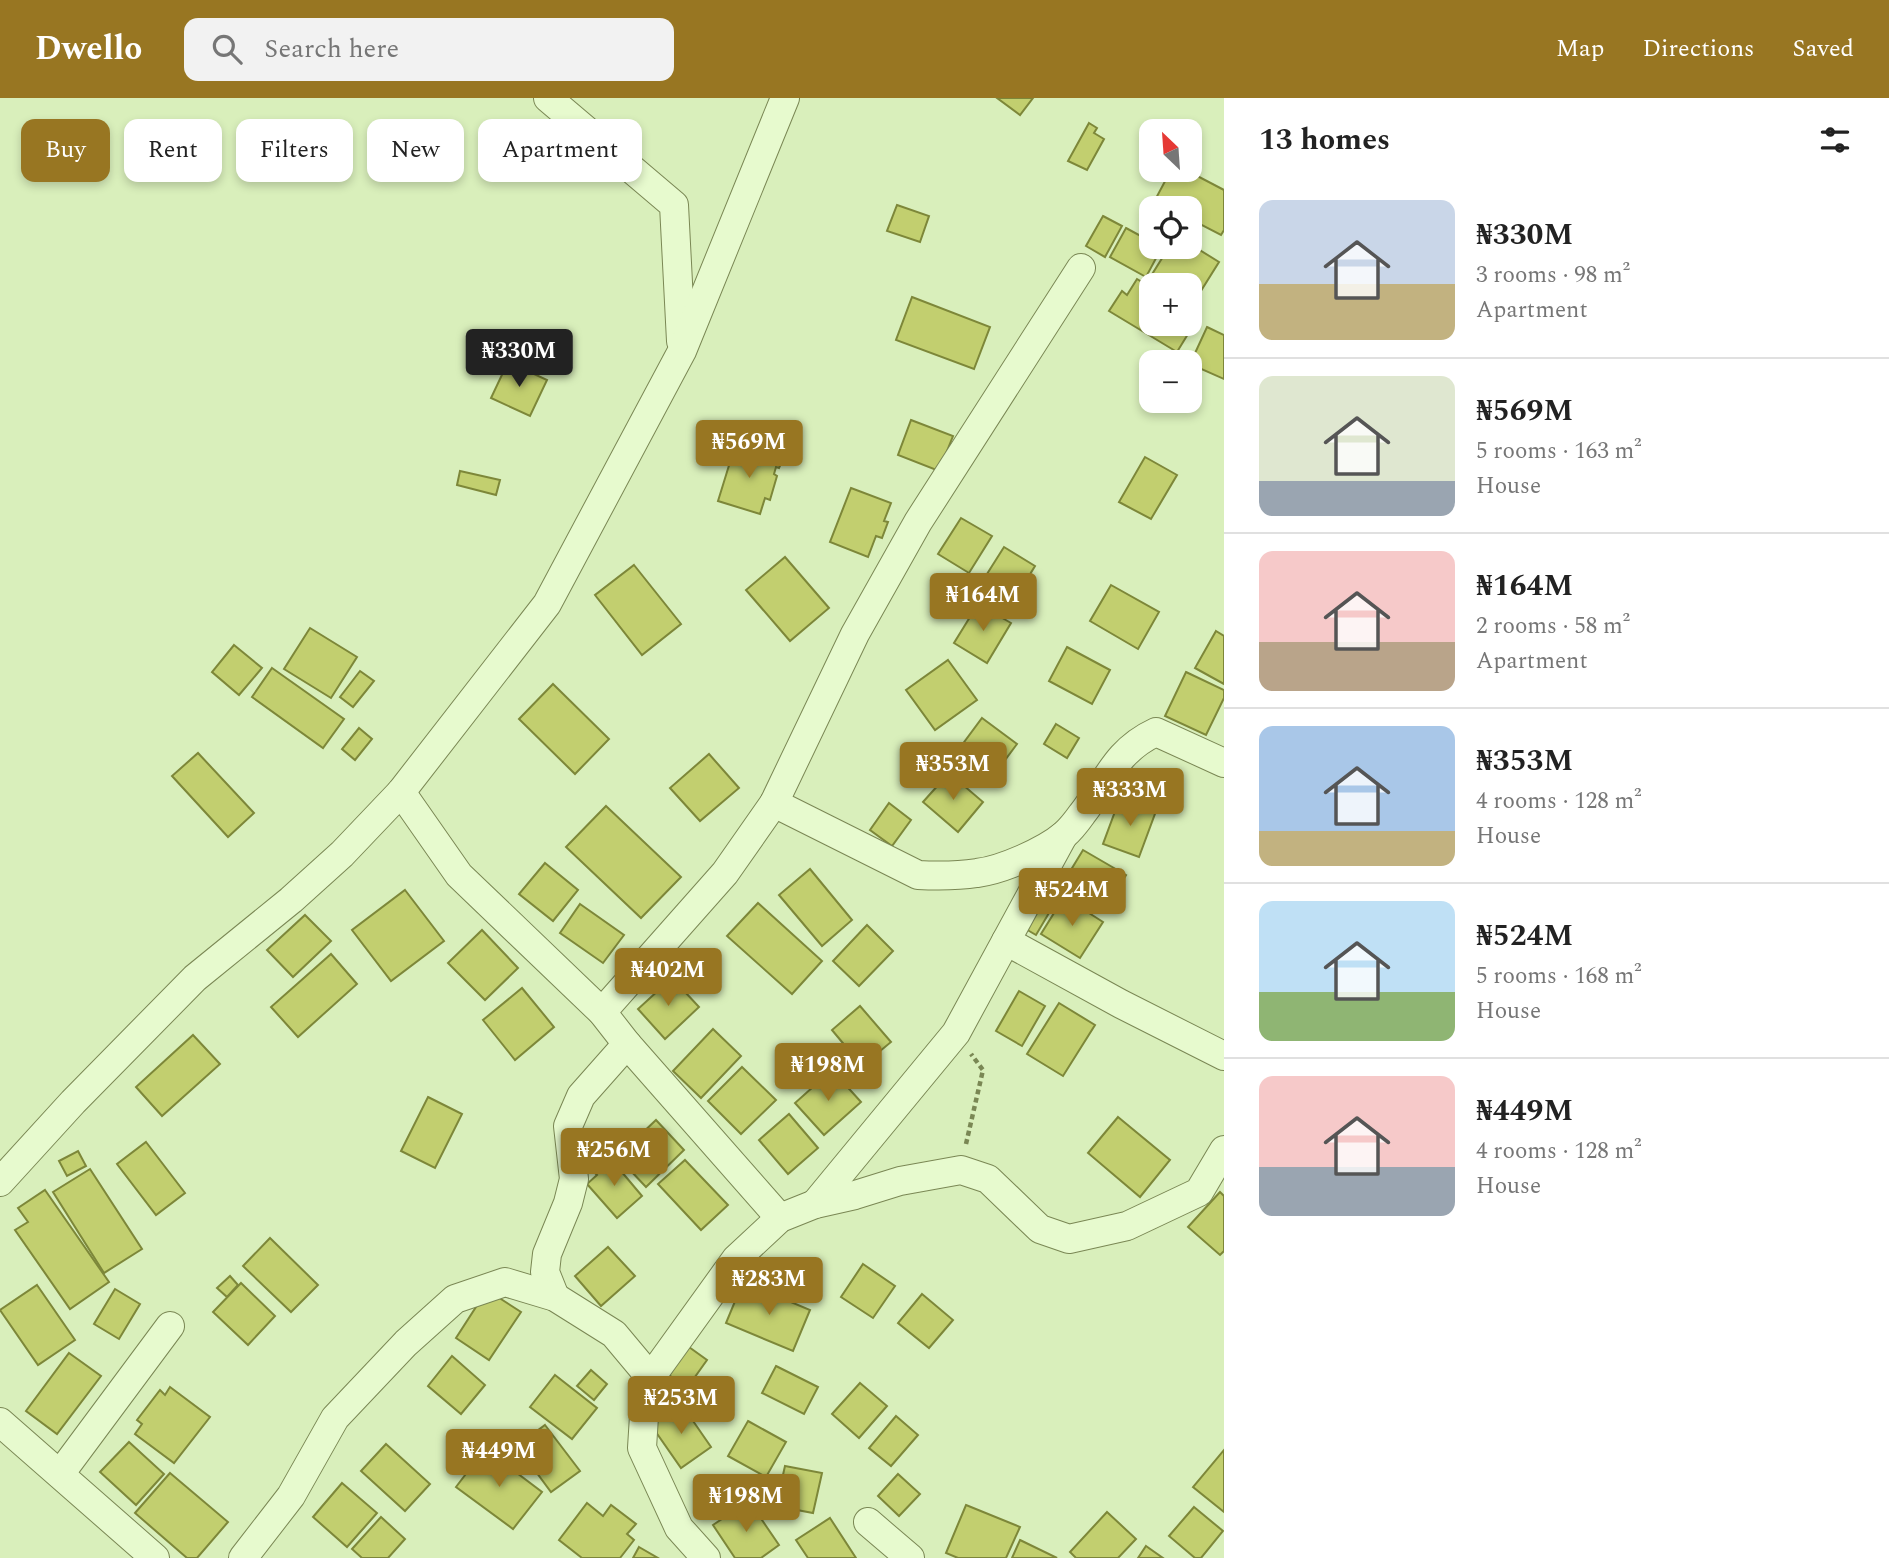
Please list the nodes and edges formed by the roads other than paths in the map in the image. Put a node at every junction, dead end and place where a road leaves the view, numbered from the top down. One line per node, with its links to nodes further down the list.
1 (548, 98): 4 (street)
2 (785, 98): 4 (street)
3 (1081, 268): 7 (street)
4 (682, 351): 6 (street)
5 (1224, 763): 8 (street)
6 (401, 792): 10 (street); 14 (street)
7 (774, 803): 8 (street); 10 (street)
8 (1064, 835): 9 (street)
9 (1006, 941): 12 (street); 15 (street)
10 (602, 1012): 11 (street)
11 (626, 1044): 16 (street); 17 (street)
12 (1224, 1056)
13 (1224, 1150): 15 (street)
14 (0, 1182)
15 (815, 1204): 16 (street)
16 (780, 1218): 19 (street)
17 (555, 1297): 19 (street); 24 (street)
18 (170, 1325): 21 (street)
19 (650, 1377): 25 (street)
20 (0, 1422): 21 (street)
21 (60, 1474): 23 (street)
22 (868, 1522): 26 (street)
23 (155, 1558)
24 (243, 1558)
25 (706, 1558)
26 (911, 1558)

